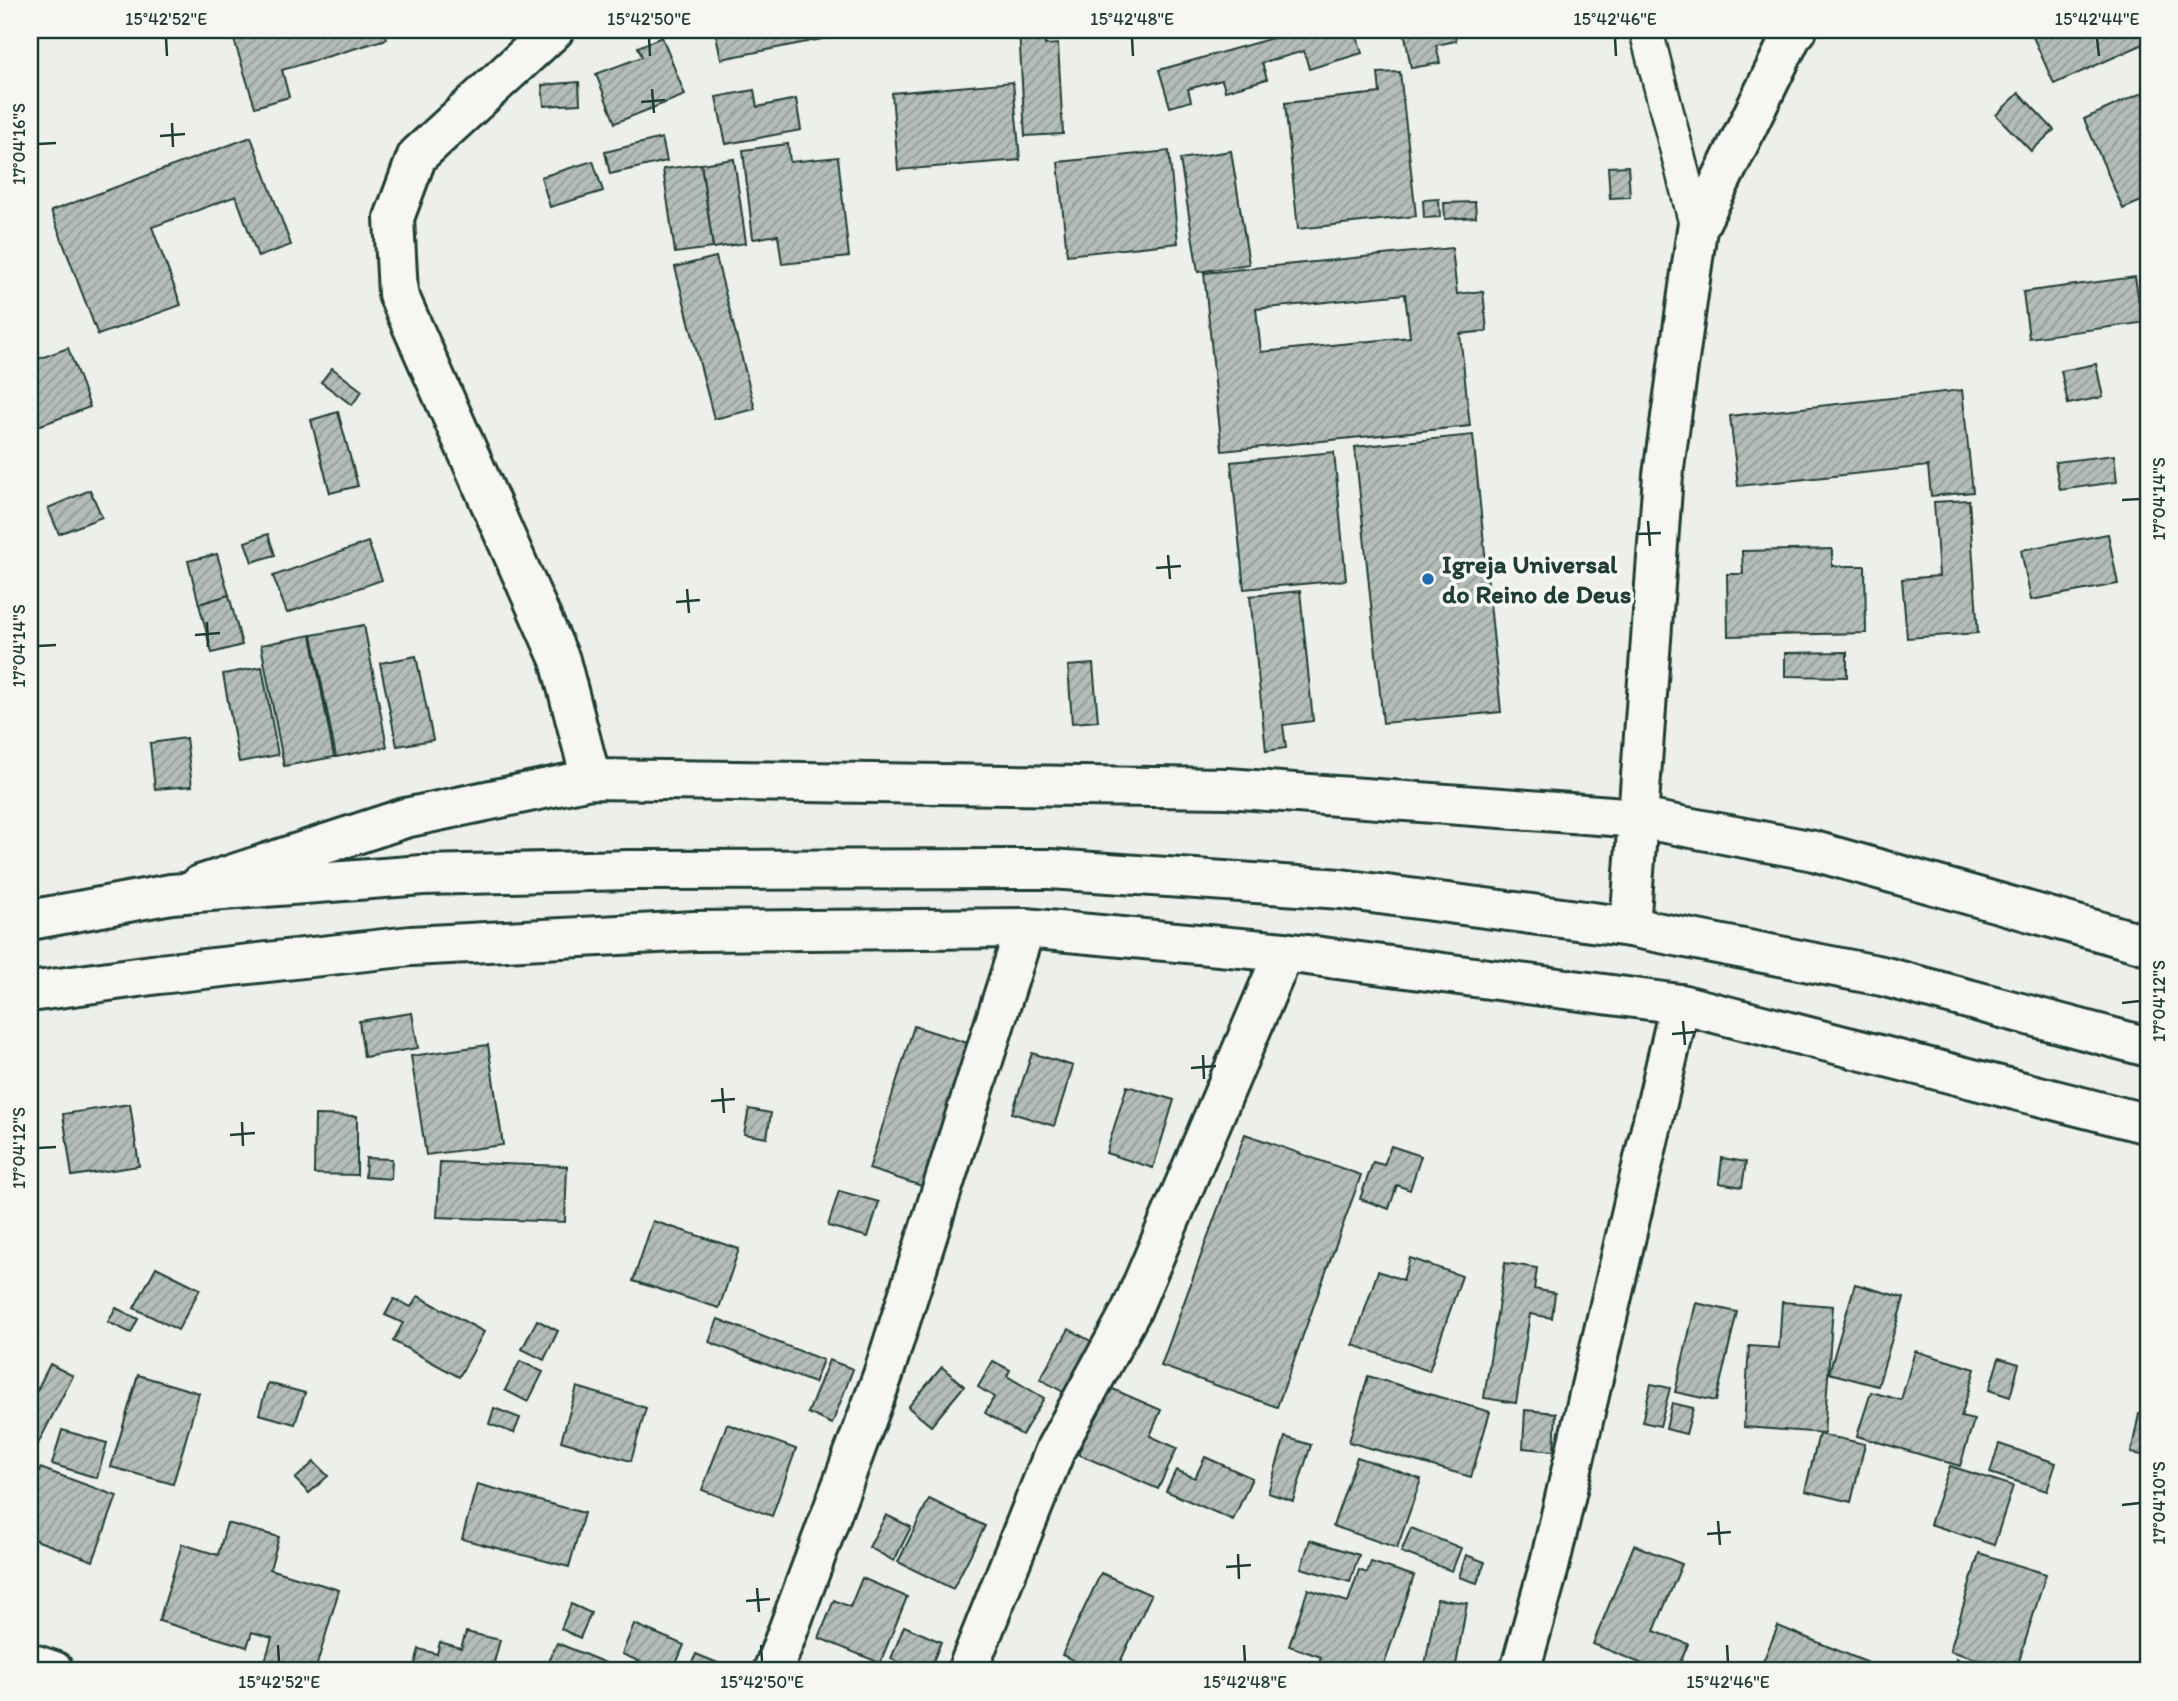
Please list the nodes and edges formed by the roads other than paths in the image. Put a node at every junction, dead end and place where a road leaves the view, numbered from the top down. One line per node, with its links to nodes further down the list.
1 (554, 30): 5 (street)
2 (1646, 30): 4 (lane)
3 (1797, 30): 4 (street)
4 (1697, 229): 6 (street)
5 (591, 779): 6 (street); 7 (street)
6 (1639, 818): 9 (street); 11 (street)
7 (171, 894): 8 (street); 9 (street)
8 (30, 920)
9 (1630, 927): 15 (street)
10 (1025, 928): 12 (street); 13 (street); 19 (street)
11 (2148, 945)
12 (1284, 952): 14 (street); 20 (street)
13 (30, 992)
14 (1680, 1004): 16 (street); 21 (street)
15 (2148, 1048)
16 (2148, 1124)
17 (30, 1662): 18 (street)
18 (54, 1671)
19 (773, 1671)
20 (967, 1671)
21 (1520, 1671)

